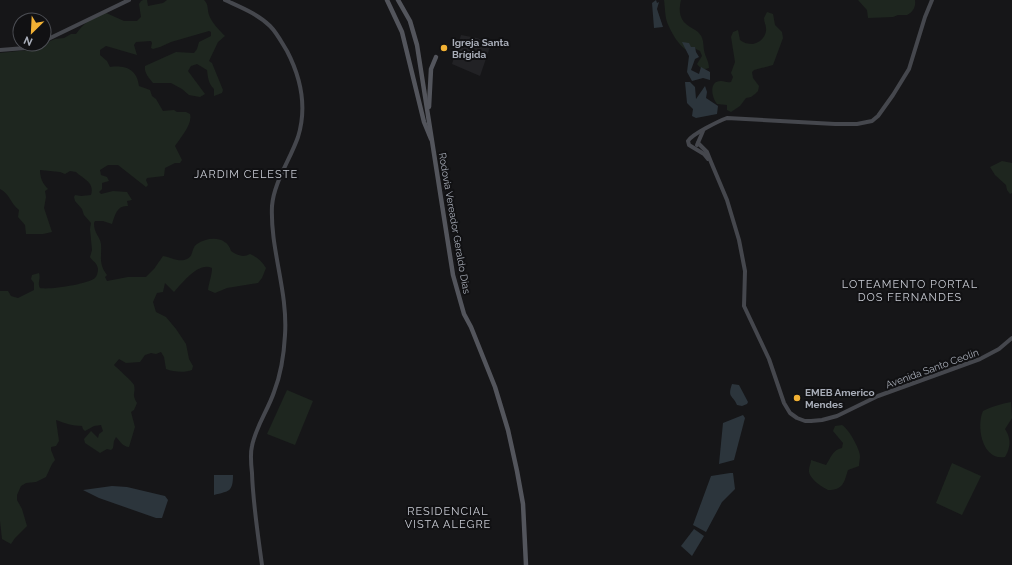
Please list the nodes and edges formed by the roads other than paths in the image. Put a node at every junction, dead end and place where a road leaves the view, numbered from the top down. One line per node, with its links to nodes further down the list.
1 (129, 0): 6 (street)
2 (225, 0): 18 (street)
3 (387, 0): 14 (main road)
4 (398, 0): 10 (main road, Rodovia Vereador Geraldo Dias)
5 (932, 0): 11 (street)
6 (52, 37)
7 (12, 49): 8 (street)
8 (0, 50)
9 (436, 57): 10 (main road)
10 (429, 113): 14 (main road, Rodovia Vereador Geraldo Dias)
11 (703, 131): 12 (street); 13 (street)
12 (691, 137): 13 (street); 15 (street)
13 (698, 142): 15 (street); 16 (street, Avenida Santo Ceolin)
14 (433, 144): 19 (main road, Rodovia Vereador Geraldo Dias)
15 (693, 147): 16 (street, Avenida Santo Ceolin)
16 (711, 162): 17 (street, Avenida Santo Ceolin)
17 (1012, 338)
18 (262, 565)
19 (526, 565)

